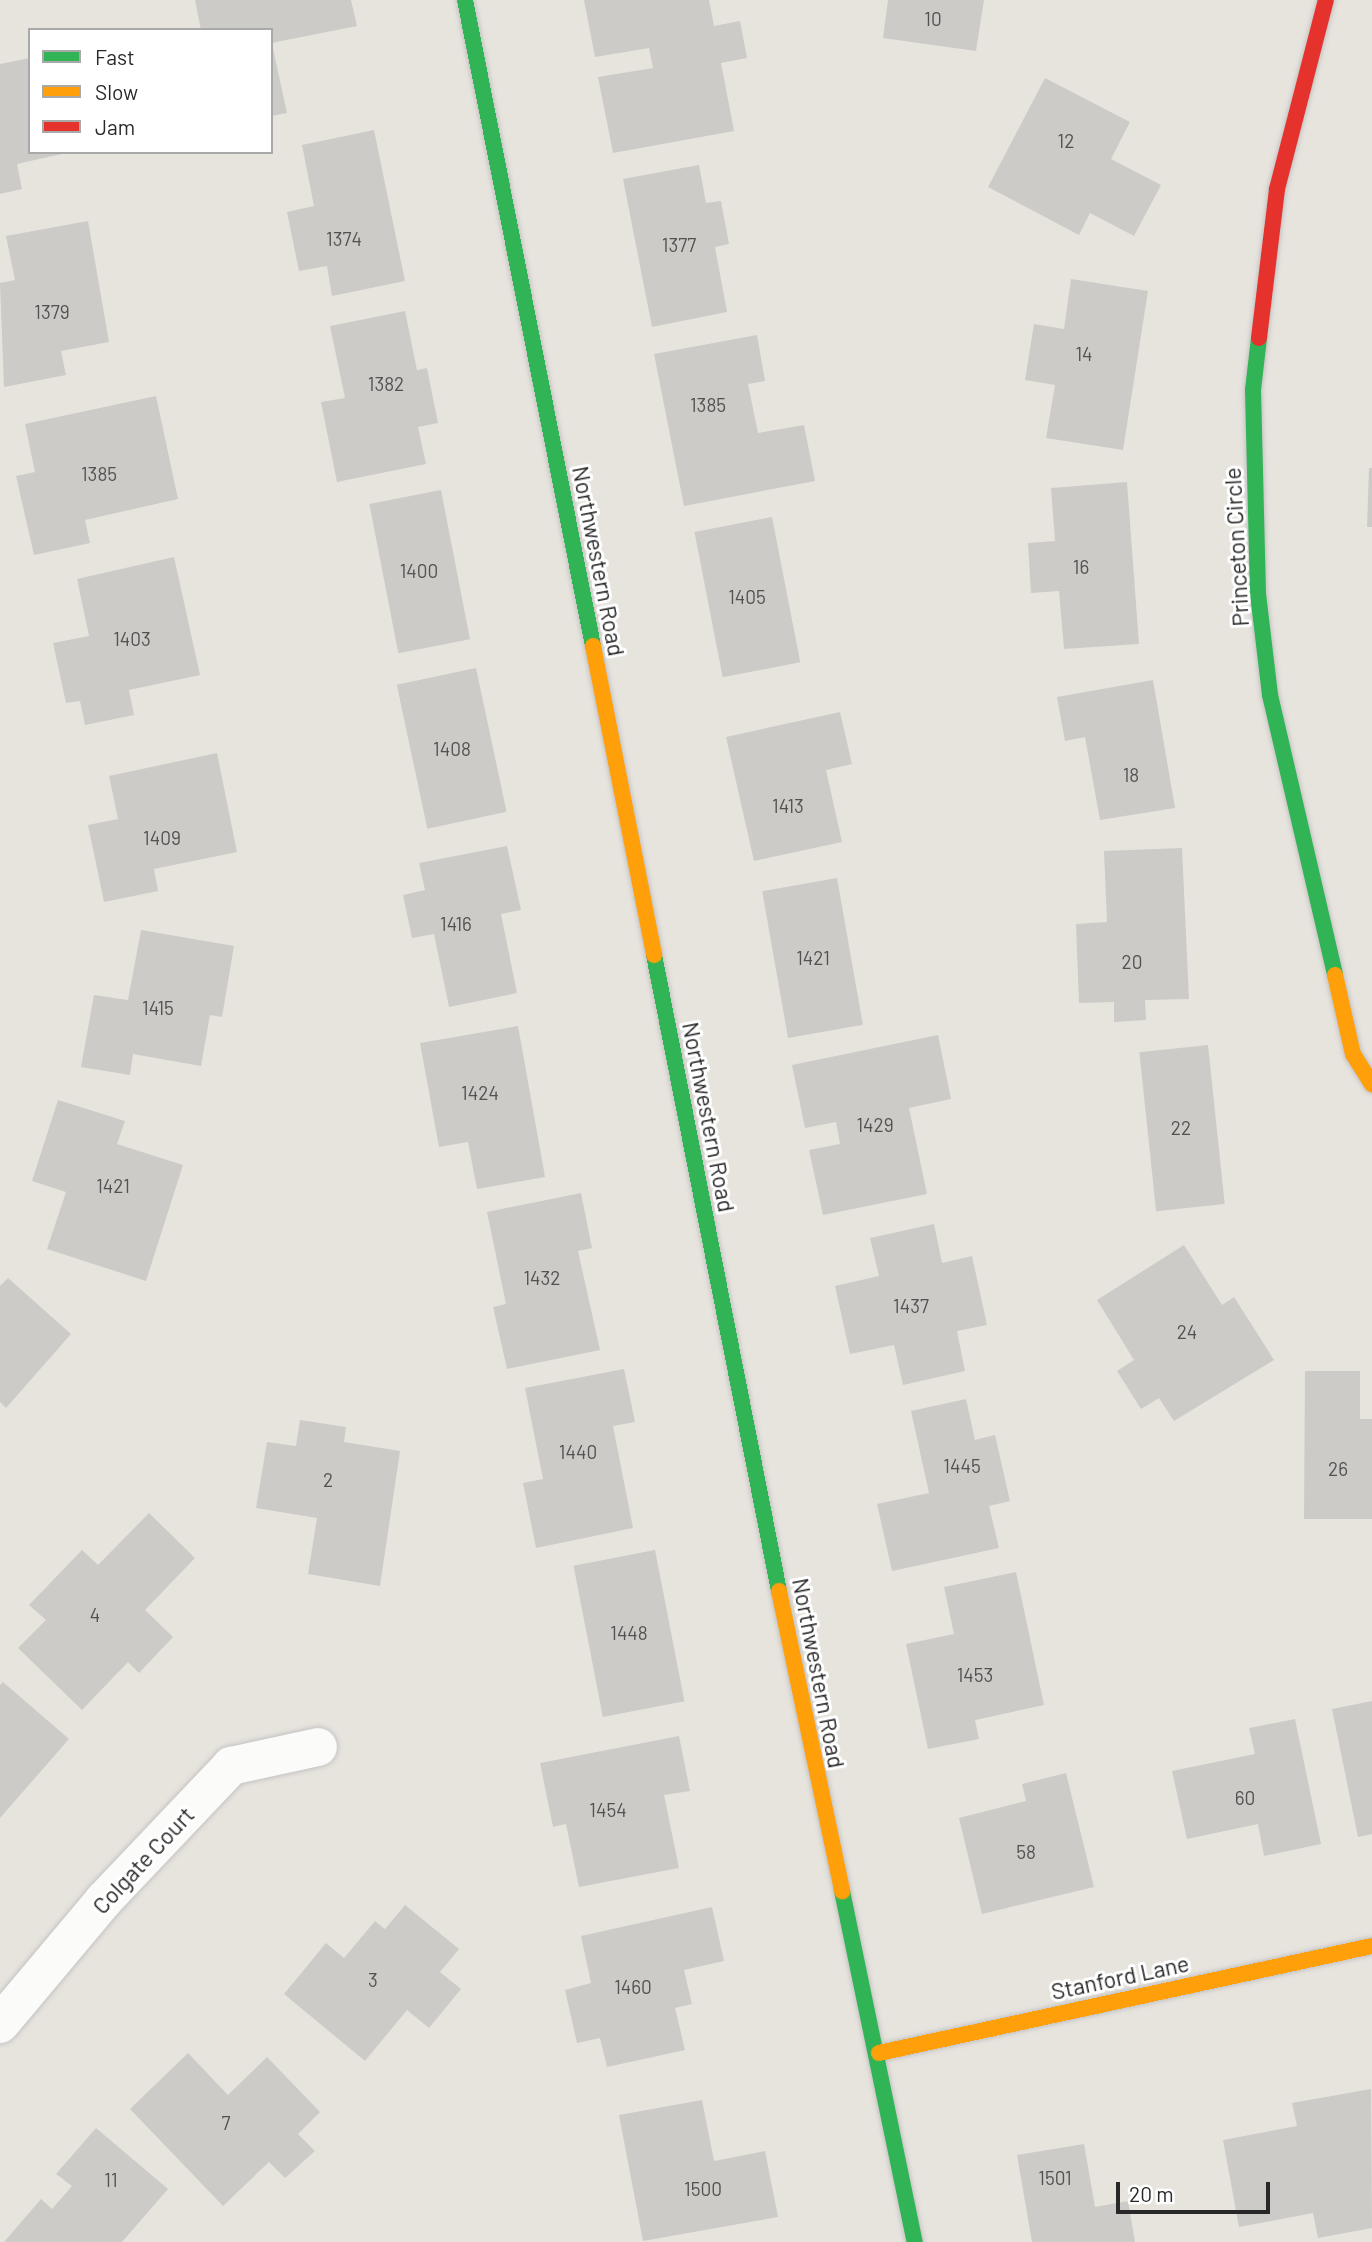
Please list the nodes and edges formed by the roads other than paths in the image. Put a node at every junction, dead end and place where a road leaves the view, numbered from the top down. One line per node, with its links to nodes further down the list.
1 (465, 0): 7 (street, Northwestern Road)
2 (1326, 0): 3 (street, Princeton Circle)
3 (1372, 1084)
4 (318, 1746): 6 (street, Colgate Court)
5 (1372, 1946): 7 (street, Stanford Lane)
6 (0, 2024)
7 (878, 2053): 8 (street, Northwestern Road)
8 (915, 2242)

